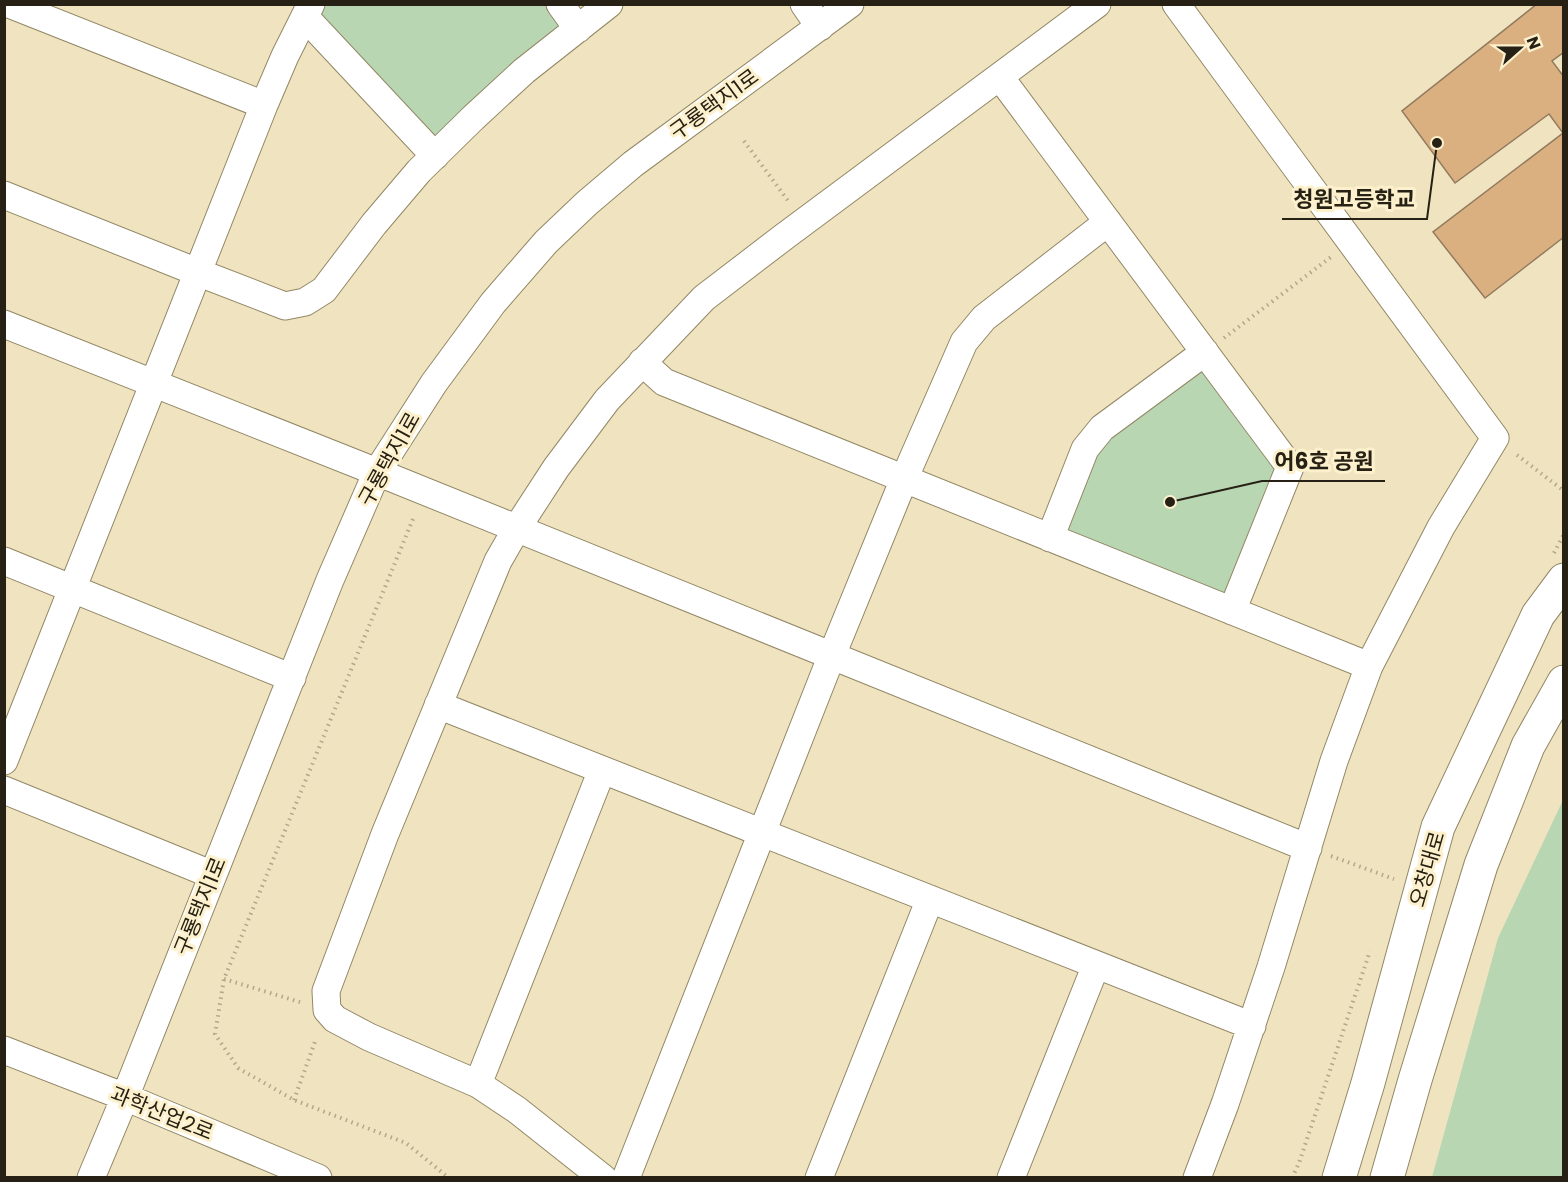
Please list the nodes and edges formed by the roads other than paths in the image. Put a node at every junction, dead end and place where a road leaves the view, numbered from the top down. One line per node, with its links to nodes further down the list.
1 (9, 4): 12 (street)
2 (560, 4): 10 (street)
3 (609, 4): 10 (street)
4 (804, 4): 9 (street)
5 (850, 4): 9 (street, 구룡택지1로)
6 (1097, 4): 11 (street)
7 (1176, 4): 30 (street)
8 (308, 11): 12 (street); 13 (street)
9 (820, 27): 21 (street, 구룡택지1로)
10 (578, 29): 13 (street)
11 (1000, 77): 15 (street); 19 (street)
12 (264, 105): 16 (street)
13 (435, 156): 16 (street)
14 (4, 195): 16 (street)
15 (1108, 222): 18 (street); 22 (street)
16 (197, 272): 20 (street)
17 (4, 324): 20 (street)
18 (1205, 352): 24 (street); 28 (street)
19 (642, 362): 22 (street); 23 (street)
20 (153, 383): 21 (street); 27 (street)
21 (377, 471): 23 (street); 31 (street, 구룡택지1로)
22 (904, 479): 24 (street); 29 (street)
23 (517, 528): 29 (street); 33 (street)
24 (1050, 538): 28 (street)
25 (4, 561): 27 (street)
26 (1563, 580): 53 (main road, 오창대로)
27 (72, 589): 31 (street); 34 (street)
28 (1232, 611): 30 (street)
29 (832, 655): 37 (street); 38 (street)
30 (1369, 666): 38 (street)
31 (292, 678): 39 (street, 구룡택지1로)
32 (1563, 682): 54 (main road)
33 (438, 705): 35 (street); 44 (street)
34 (4, 760)
35 (602, 770): 37 (street); 44 (street)
36 (4, 790): 39 (street)
37 (762, 833): 40 (street); 49 (street)
38 (1308, 848): 42 (street)
39 (213, 875): 45 (street, 구룡택지1로)
40 (930, 899): 41 (street); 50 (street)
41 (1096, 965): 42 (street); 51 (street)
42 (1251, 1026): 52 (street)
43 (4, 1050): 45 (street, 과학산업2로)
44 (478, 1084): 48 (street)
45 (125, 1097): 46 (street, 구룡택지1로); 47 (street, 과학산업2로)
46 (91, 1178)
47 (318, 1178)
48 (603, 1178)
49 (626, 1178)
50 (819, 1178)
51 (1011, 1178)
52 (1197, 1178)
53 (1339, 1178)
54 (1387, 1178)

